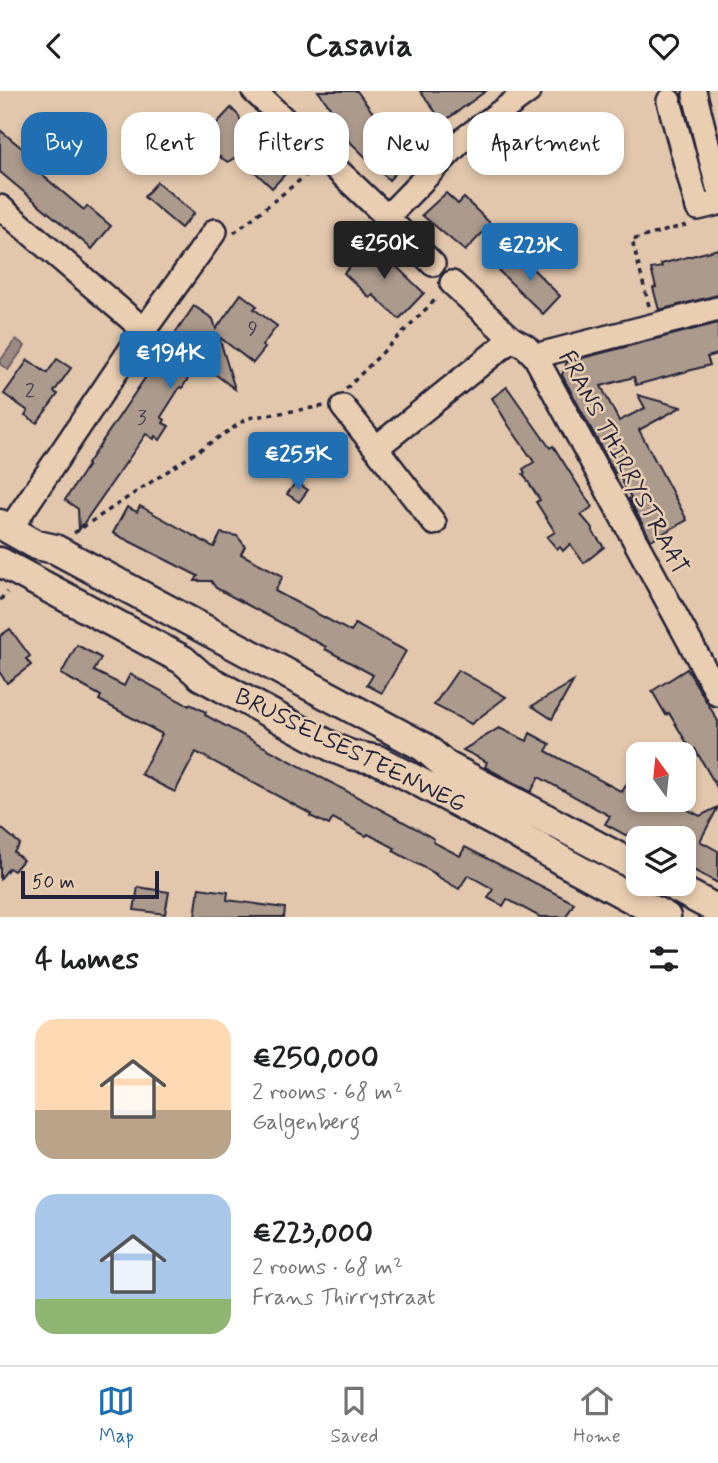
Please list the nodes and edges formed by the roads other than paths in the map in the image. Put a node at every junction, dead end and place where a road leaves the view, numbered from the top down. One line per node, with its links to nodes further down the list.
1 (254, 91): 8 (street)
2 (529, 91): 8 (street)
3 (702, 93): 4 (street); 5 (street)
4 (668, 96): 6 (street)
5 (718, 187)
6 (708, 206)
7 (0, 207): 13 (street)
8 (387, 217): 10 (street)
9 (215, 231): 13 (street)
10 (433, 264)
11 (452, 283): 14 (street, FRANS THIRRYSTRAAT)
12 (718, 309): 15 (street)
13 (144, 330): 19 (street)
14 (512, 339): 15 (street, FRANS THIRRYSTRAAT); 17 (street)
15 (535, 356): 21 (street, FRANS THIRRYSTRAAT)
16 (337, 403): 17 (street)
17 (376, 448): 18 (street)
18 (434, 523)
19 (5, 526): 22 (street, BRUSSELSESTEENWEG)
20 (0, 562): 25 (street, BRUSSELSESTEENWEG)
21 (718, 694)
22 (626, 861)
23 (692, 896): 24 (street)
24 (718, 910)
25 (666, 917)

